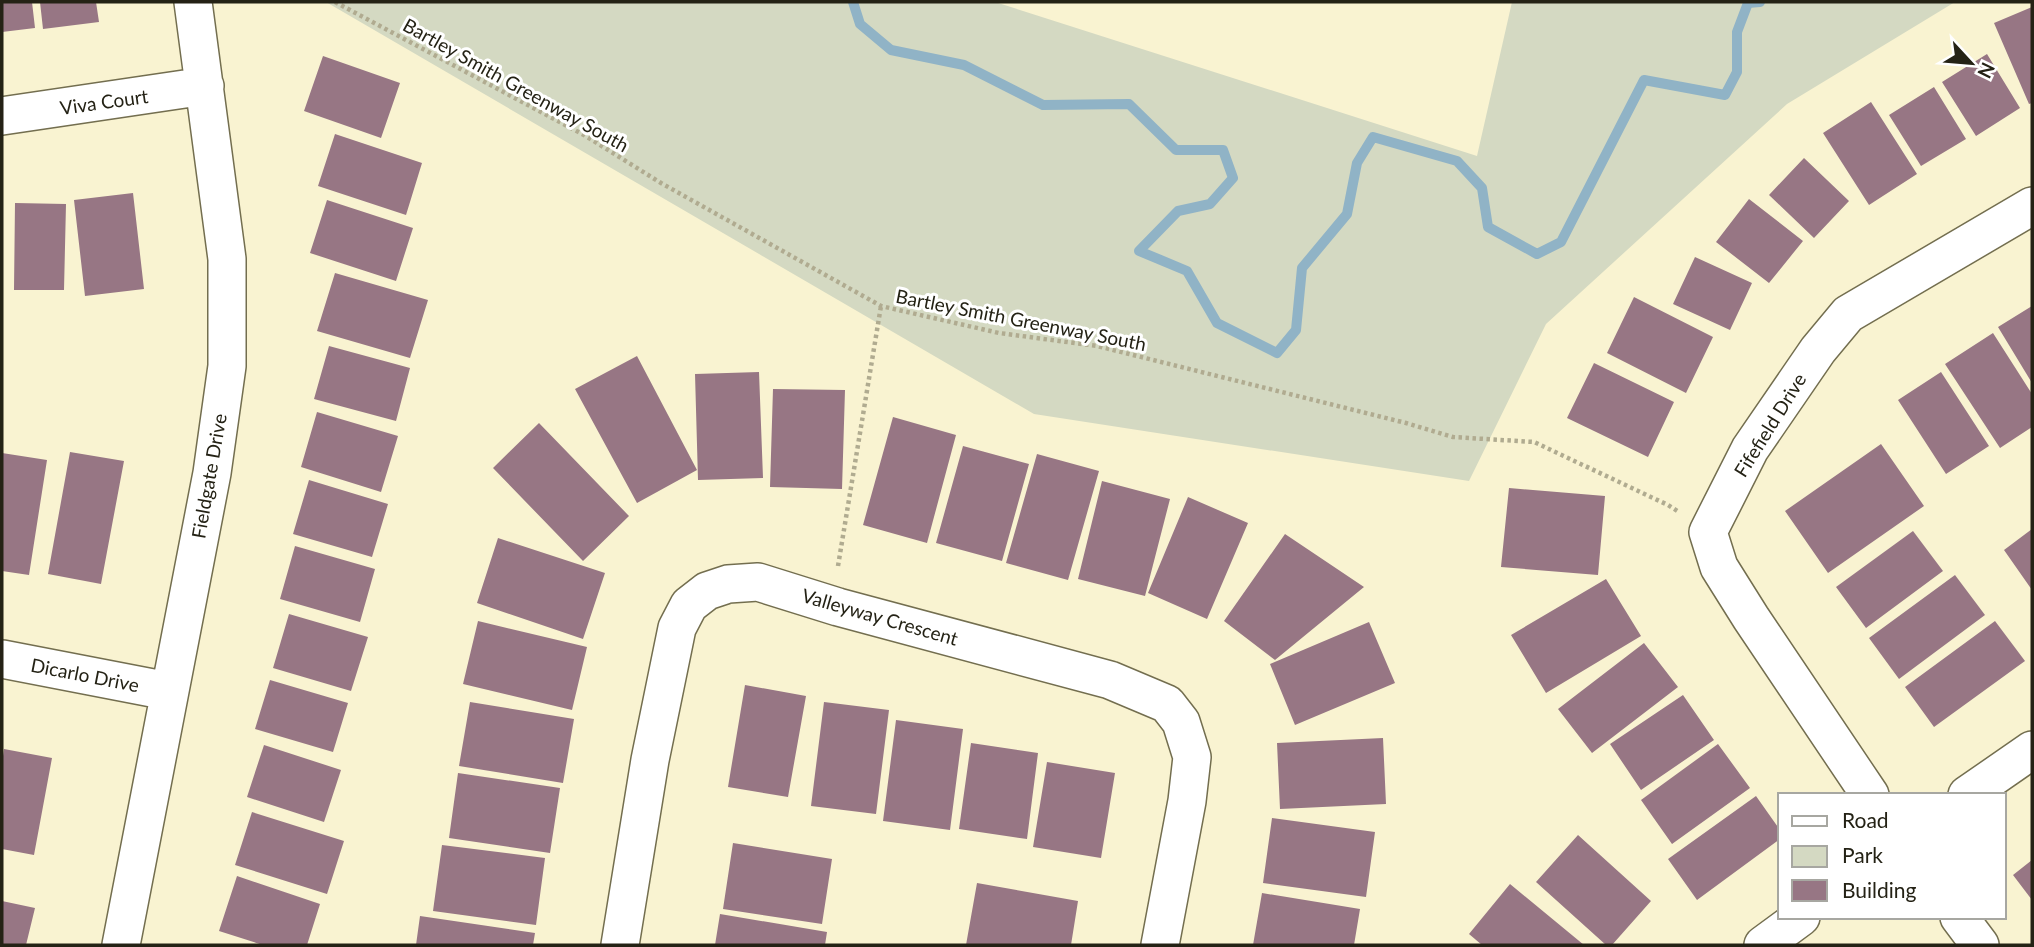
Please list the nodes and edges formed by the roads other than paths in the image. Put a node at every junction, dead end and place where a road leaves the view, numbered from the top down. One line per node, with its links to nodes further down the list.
1 (193, 2): 2 (street, Fieldgate Drive)
2 (205, 86): 3 (street, Viva Court); 6 (street, Fieldgate Drive)
3 (2, 116)
4 (2032, 206): 8 (street, Fifefield Drive)
5 (2, 659): 6 (street, Dicarlo Drive)
6 (168, 691): 12 (street, Fieldgate Drive)
7 (2032, 750): 9 (street)
8 (1869, 793)
9 (1970, 793)
10 (1798, 919): 15 (street)
11 (1960, 919): 16 (street)
12 (121, 945)
13 (620, 945): 14 (street, Valleyway Crescent)
14 (1160, 945)
15 (1763, 945)
16 (1980, 945)

